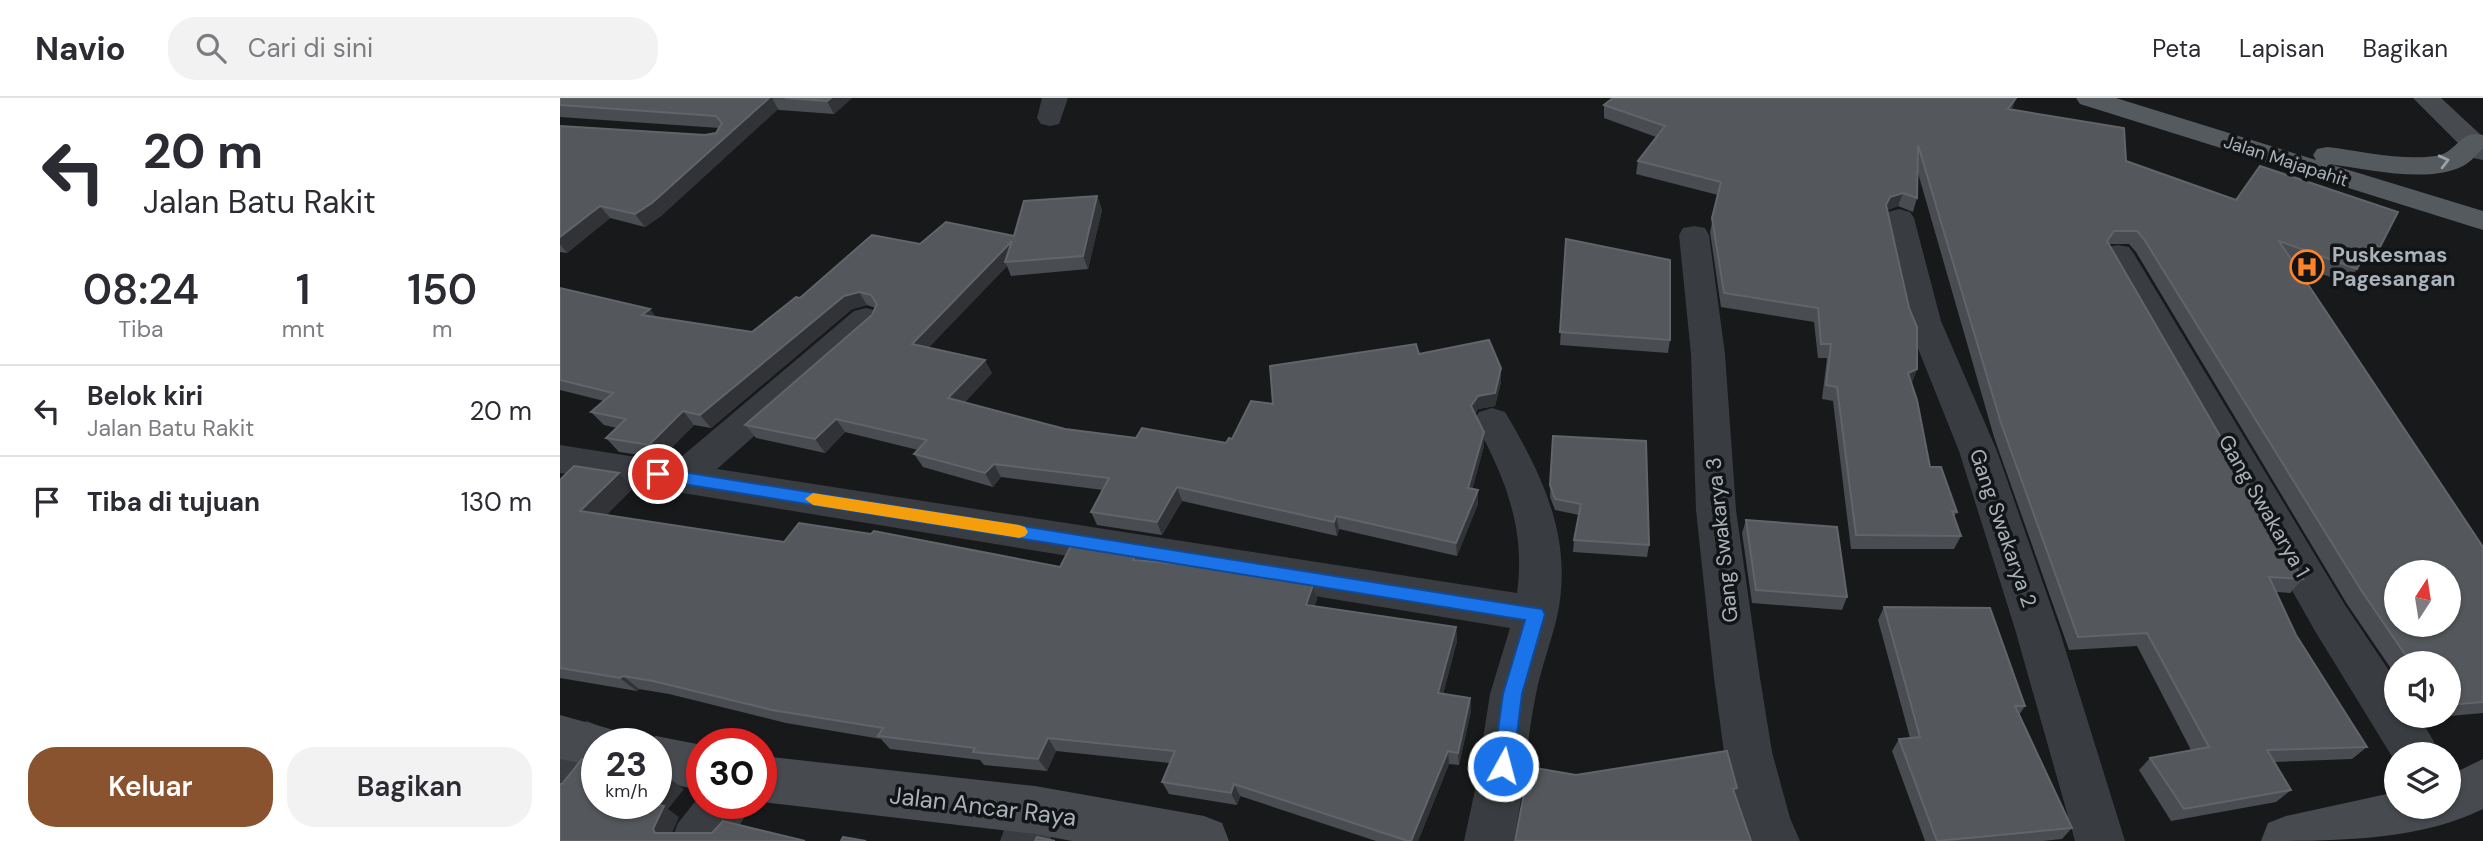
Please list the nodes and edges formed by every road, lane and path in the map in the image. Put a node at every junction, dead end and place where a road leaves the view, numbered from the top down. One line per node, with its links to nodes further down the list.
1 (2089, 98): 9 (main road, Jalan Majapahit)
2 (2153, 98): 6 (main road, Jalan Majapahit)
3 (2426, 98): 5 (street)
4 (2457, 98): 5 (street)
5 (2476, 136): 6 (main road, one-way to 5)
6 (2327, 155): 7 (main road, Jalan Majapahit)
7 (2483, 204)
8 (1899, 218): 28 (street, Gang Swakarya 2)
9 (2483, 221)
10 (1694, 236): 27 (street, Gang Swakarya 3)
11 (2118, 254): 17 (street, Gang Swakarya 1)
12 (866, 319): 15 (street)
13 (1492, 422): 16 (street)
14 (560, 458): 15 (street)
15 (682, 478): 16 (street)
16 (1536, 614): 26 (street)
17 (2409, 742)
18 (777, 782): 23 (street, Jalan Ancar Raya)
19 (2483, 782): 20 (street)
20 (2461, 796)
21 (712, 819): 24 (street)
22 (2384, 819): 29 (street)
23 (1030, 825): 25 (street, Jalan Ancar Raya)
24 (696, 841)
25 (1204, 841)
26 (1489, 841)
27 (1774, 841)
28 (2100, 841)
29 (2286, 841)

